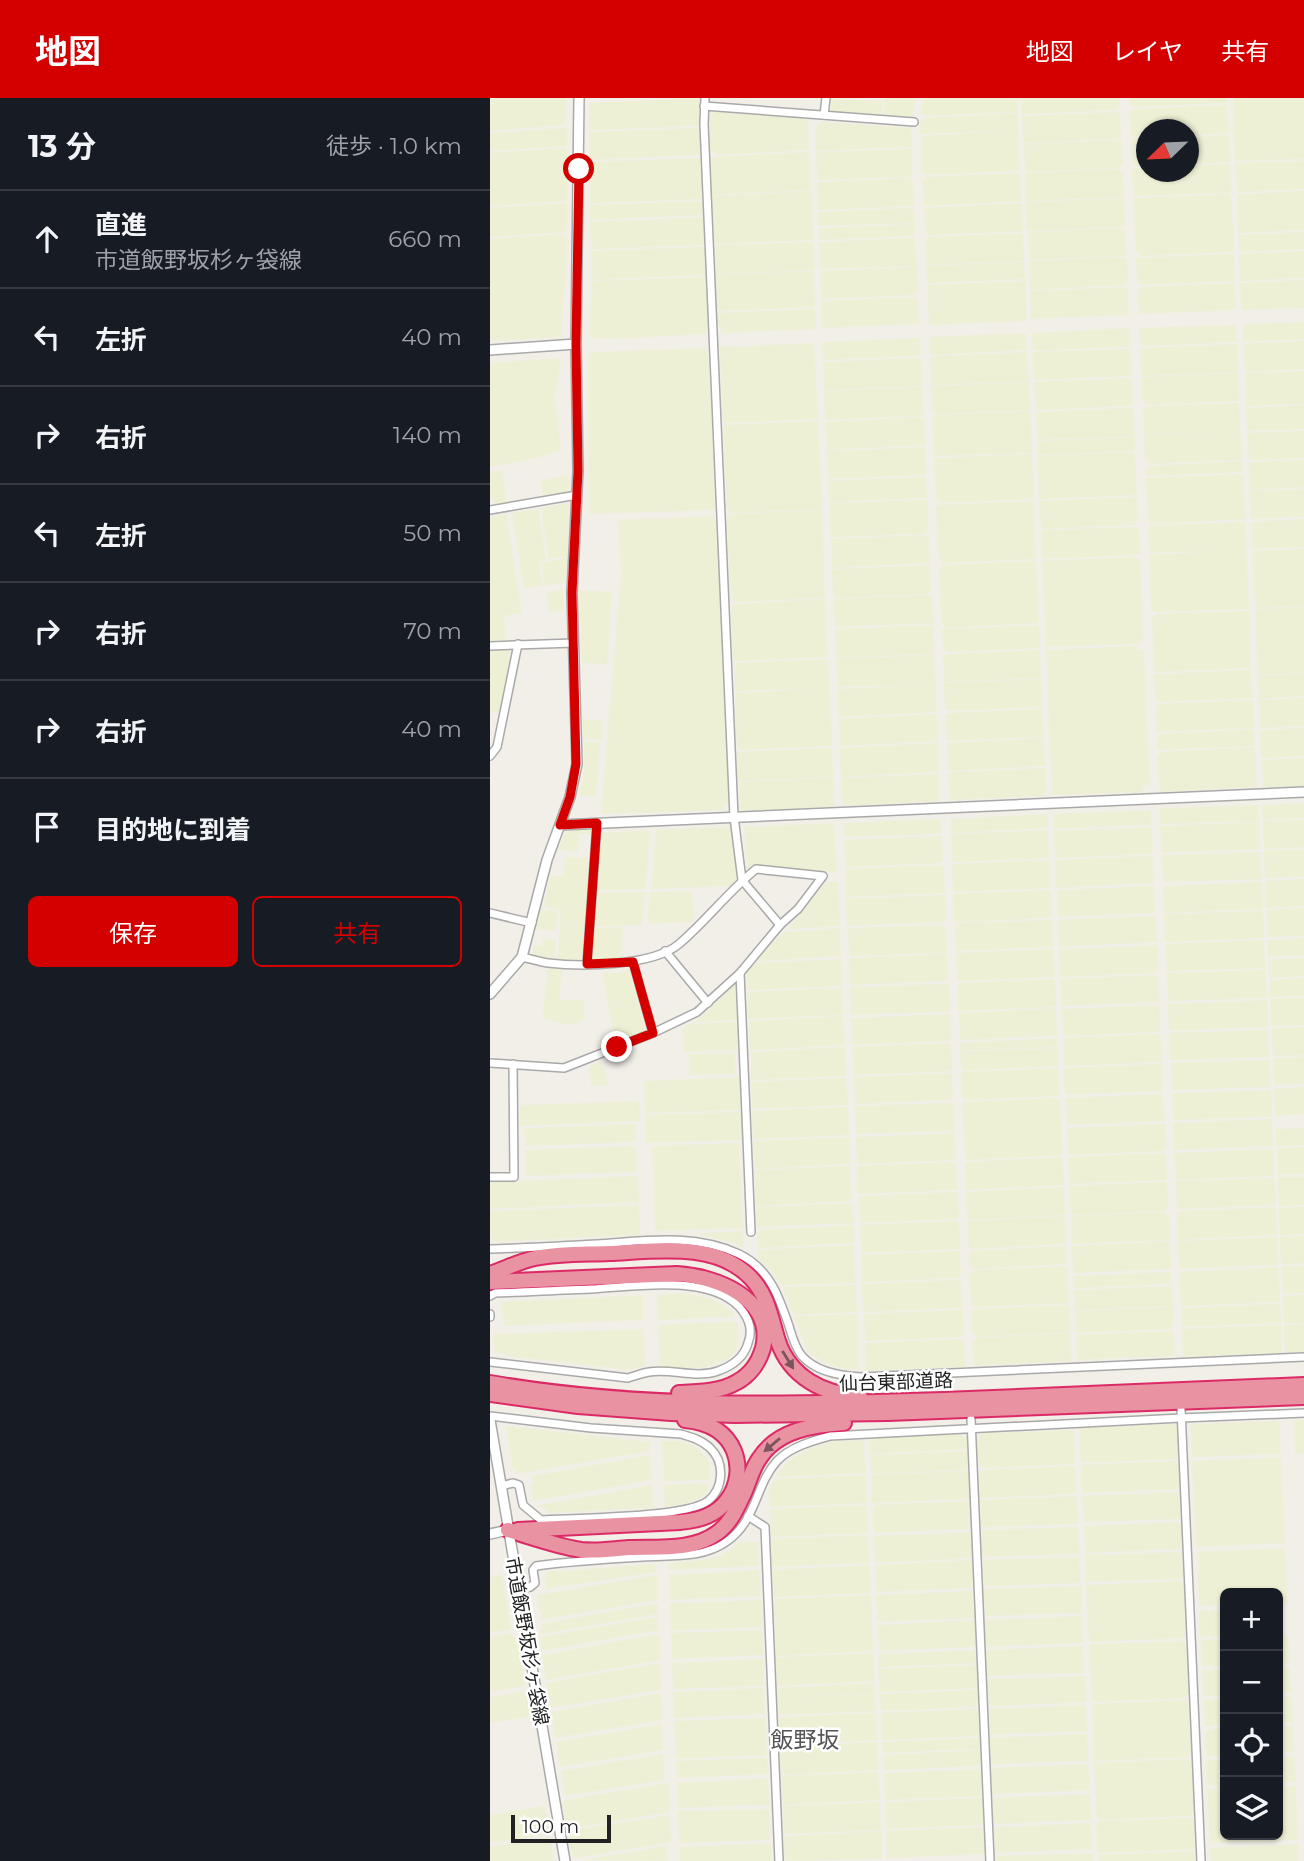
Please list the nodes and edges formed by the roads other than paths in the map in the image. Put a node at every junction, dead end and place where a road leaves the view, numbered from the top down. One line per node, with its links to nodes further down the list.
1 (579, 98): 6 (street)
2 (826, 98): 4 (street)
3 (705, 102): 4 (street); 15 (street)
4 (824, 115): 5 (street)
5 (914, 122)
6 (576, 344): 7 (street); 8 (street)
7 (490, 350)
8 (577, 495): 9 (street); 10 (street)
9 (490, 510)
10 (574, 643): 11 (street); 17 (street)
11 (518, 644): 12 (street); 13 (street)
12 (490, 646)
13 (490, 756)
14 (1304, 792): 15 (street)
15 (734, 817): 16 (street); 18 (street)
16 (597, 823): 17 (street); 25 (street)
17 (560, 825): 20 (street)
18 (743, 880): 21 (street); 21 (street); 22 (street)
19 (490, 913): 20 (street)
20 (532, 923): 23 (street)
21 (780, 925): 26 (street)
22 (665, 951): 24 (street); 28 (street)
23 (522, 957): 25 (street); 27 (street)
24 (633, 962): 25 (street); 29 (street)
25 (587, 964)
26 (740, 973): 28 (street); 33 (street)
27 (490, 994)
28 (708, 1003): 29 (street)
29 (653, 1033): 31 (street)
30 (490, 1063): 31 (street)
31 (513, 1064): 32 (street)
32 (490, 1177)
33 (751, 1232)
34 (490, 1249): 38 (street)
35 (490, 1273): 46 (highway, one-way to 46)
36 (490, 1282): 42 (highway)
37 (490, 1296): 39 (street)
38 (1304, 1357)
39 (490, 1362)
40 (490, 1382): 42 (highway, 仙台東部道路)
41 (1304, 1385): 46 (highway, 仙台東部道路)
42 (514, 1387): 46 (highway, 仙台東部道路)
43 (490, 1394): 45 (highway, 仙台東部道路)
44 (1304, 1397): 46 (highway, 仙台東部道路)
45 (524, 1399): 46 (highway, 仙台東部道路); 55 (highway)
46 (1005, 1403): 55 (highway, one-way to 55)
47 (1181, 1409): 50 (street)
48 (1304, 1413): 50 (street)
49 (490, 1418): 53 (street, 市道飯野坂杉ヶ袋線); 53 (street)
50 (1181, 1418): 52 (street); 61 (street)
51 (971, 1419): 52 (street)
52 (971, 1428): 54 (street); 60 (street)
53 (501, 1486): 55 (street, 市道飯野坂杉ヶ袋線)
54 (748, 1516): 57 (street); 59 (street)
55 (508, 1530): 56 (street); 57 (street, 市道飯野坂杉ヶ袋線)
56 (490, 1534)
57 (519, 1589): 58 (street, 市道飯野坂杉ヶ袋線)
58 (565, 1861)
59 (779, 1861)
60 (990, 1861)
61 (1201, 1861)

